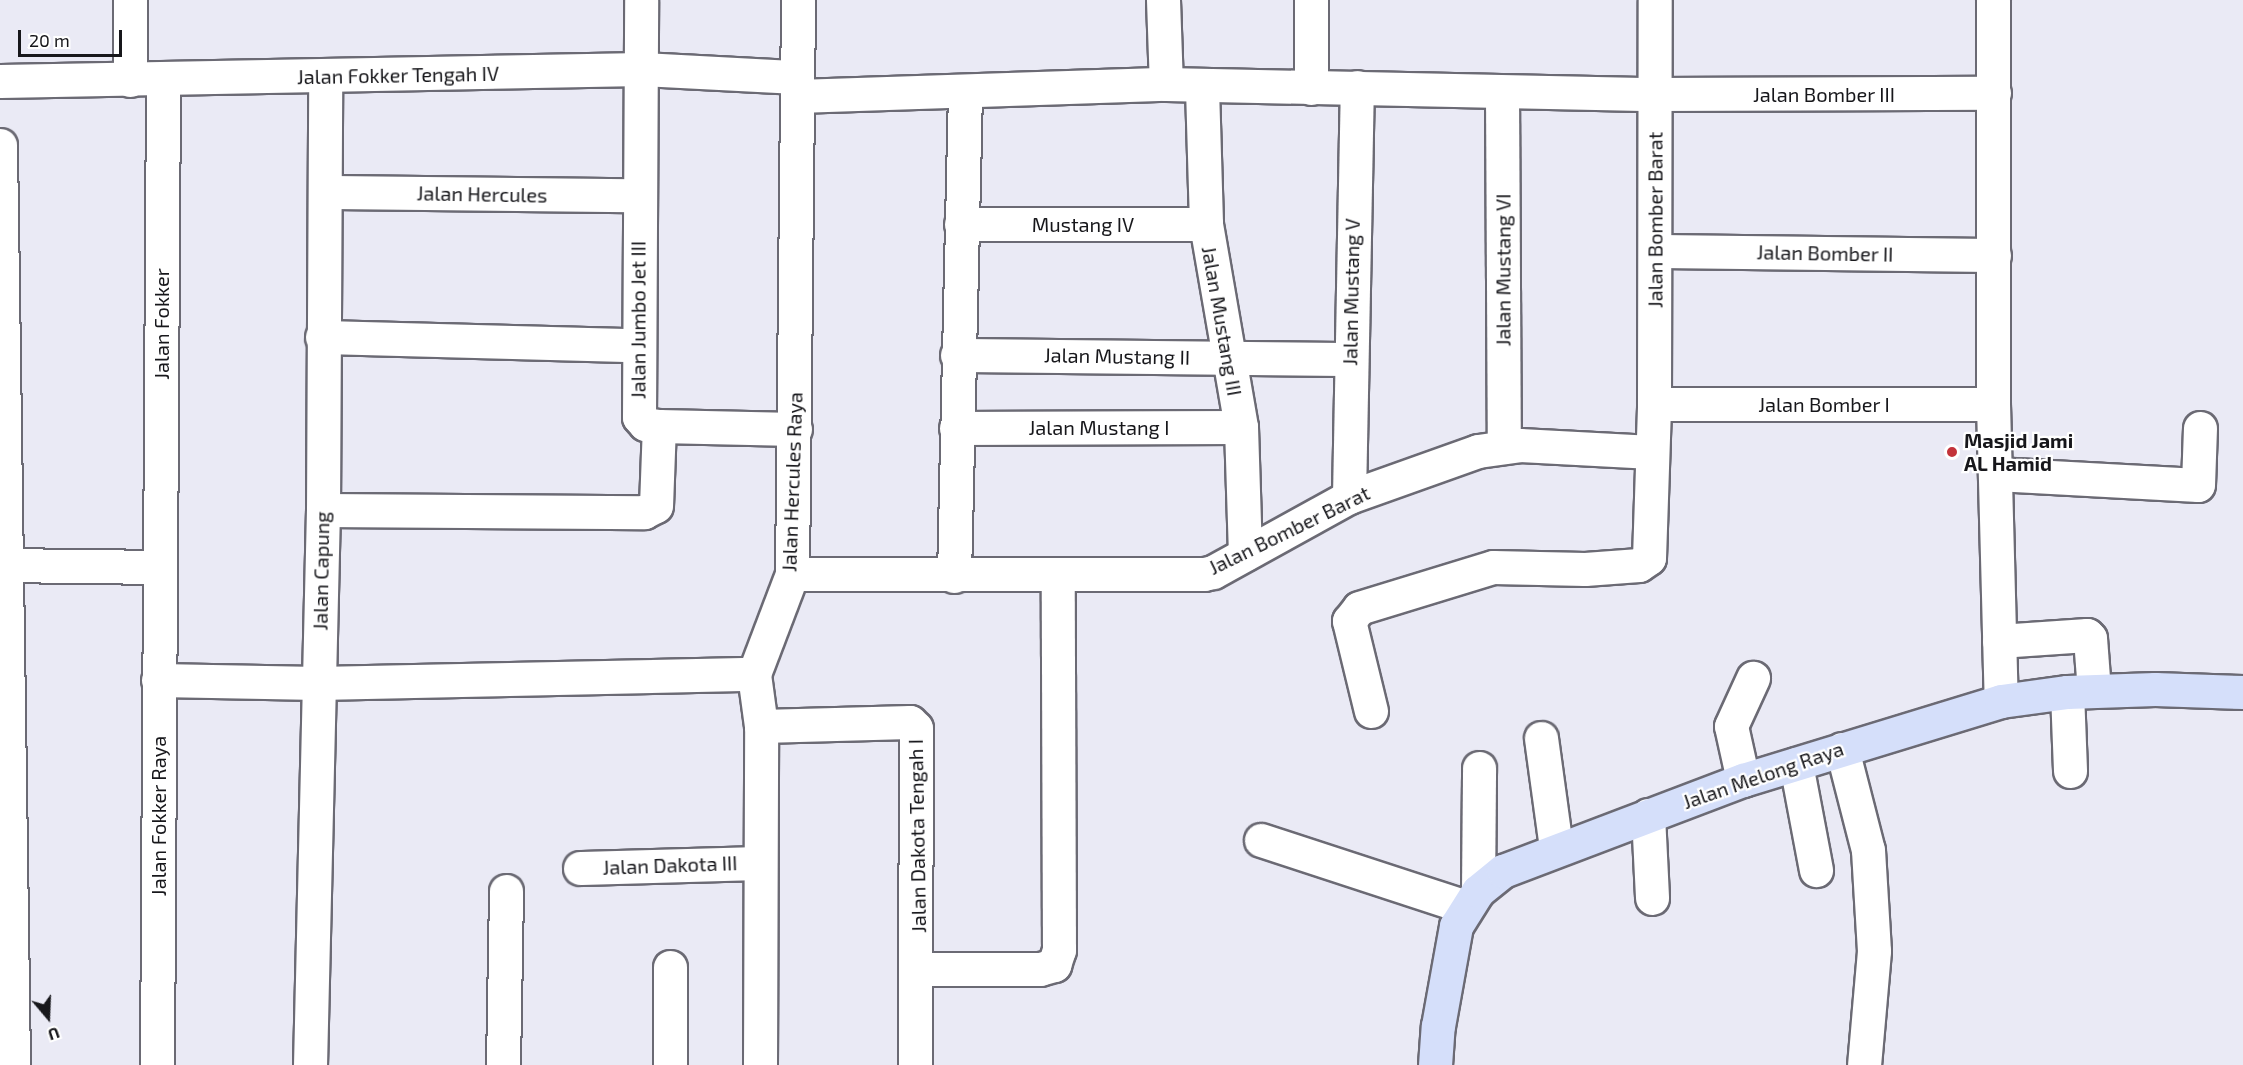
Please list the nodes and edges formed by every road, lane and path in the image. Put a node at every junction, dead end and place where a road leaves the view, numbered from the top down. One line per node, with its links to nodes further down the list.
1 (130, 0): 10 (street)
2 (641, 0): 8 (street, Jalan Jumbo Jet III)
3 (798, 0): 14 (street, Jalan Hercules Raya)
4 (1163, 0): 13 (street)
5 (1311, 0): 15 (street)
6 (1655, 0): 21 (street, Jalan Bomber Barat)
7 (1993, 0): 20 (street)
8 (642, 69): 9 (street, Jalan Fokker Tengah IV); 14 (street, Jalan Fokker Tengah IV); 24 (street, Jalan Jumbo Jet III)
9 (325, 78): 11 (street, Jalan Fokker Tengah IV); 23 (street, Jalan Capung)
10 (130, 80): 11 (street, Jalan Fokker Tengah IV); 12 (street, Jalan Fokker Tengah IV)
11 (162, 80): 48 (street, Jalan Fokker)
12 (0, 81)
13 (1166, 84): 17 (street, Jalan Fokker Tengah IV); 18 (street, Jalan Fokker Tengah IV)
14 (797, 86): 18 (street, Jalan Fokker Tengah IV); 40 (street, Jalan Hercules Raya)
15 (1311, 87): 16 (street, Jalan Bomber III); 17 (street, Jalan Bomber III)
16 (1357, 87): 19 (street, Jalan Bomber III); 33 (street, Jalan Mustang V)
17 (1202, 88): 26 (street, Jalan Mustang III)
18 (965, 92): 25 (street)
19 (1502, 92): 21 (street, Jalan Bomber III); 41 (street, Jalan Mustang VI)
20 (1994, 93): 21 (street, Jalan Bomber III); 28 (street)
21 (1654, 94): 27 (street, Jalan Bomber Barat)
22 (0, 145): 47 (street)
23 (326, 192): 24 (street, Jalan Hercules); 29 (street, Jalan Capung)
24 (638, 195): 30 (street, Jalan Jumbo Jet III)
25 (961, 224): 26 (street, Mustang IV); 31 (street)
26 (1206, 224): 32 (street, Jalan Mustang III)
27 (1656, 251): 28 (street, Jalan Bomber II); 34 (street, Jalan Bomber Barat)
28 (1994, 255): 35 (street)
29 (322, 337): 30 (street); 45 (street, Jalan Capung)
30 (637, 345): 36 (street, Jalan Jumbo Jet III)
31 (957, 355): 32 (street, Jalan Mustang II); 38 (street)
32 (1227, 357): 33 (street, Jalan Mustang II); 37 (street, Jalan Mustang III)
33 (1350, 359): 44 (street, Jalan Mustang V)
34 (1654, 404): 35 (street, Jalan Bomber I); 42 (street, Jalan Bomber Barat)
35 (1994, 404): 43 (street)
36 (659, 426): 40 (street); 45 (street, Jalan Jumbo Jet III)
37 (1241, 427): 38 (street, Jalan Mustang I); 46 (street, Jalan Mustang III)
38 (956, 428): 51 (street)
39 (2200, 428): 43 (street)
40 (795, 429): 49 (street, Jalan Hercules Raya)
41 (1504, 447): 42 (street, Jalan Bomber Barat); 44 (street, Jalan Bomber Barat)
42 (1652, 452): 60 (street)
43 (1996, 474): 52 (street)
44 (1349, 497): 46 (street, Jalan Bomber Barat)
45 (323, 510): 56 (street, Jalan Capung)
46 (1245, 554): 50 (street, Jalan Bomber Barat)
47 (2, 565): 48 (street); 79 (street)
48 (159, 567): 55 (street, Jalan Fokker Raya)
49 (792, 574): 51 (street, Jalan Bomber Barat); 53 (street, Jalan Hercules Raya)
50 (1058, 574): 51 (street, Jalan Bomber Barat); 78 (street)
51 (954, 576)
52 (1999, 641): 57 (street); 59 (street)
53 (754, 674): 56 (street); 61 (street, Jalan Hercules Raya)
54 (1753, 678): 67 (street)
55 (158, 680): 56 (street); 80 (street, Jalan Fokker Raya)
56 (318, 683): 81 (street, Jalan Capung)
57 (2080, 691): 58 (main road, Jalan Melong Raya); 59 (main road, Jalan Melong Raya); 66 (street)
58 (2243, 692)
59 (2001, 700): 63 (main road, Jalan Melong Raya)
60 (1371, 711)
61 (761, 726): 71 (street, Jalan Hercules Raya); 78 (street, Jalan Dakota Tengah I)
62 (1541, 738): 70 (street)
63 (1842, 748): 64 (main road, Jalan Melong Raya); 87 (street)
64 (1796, 764): 67 (main road, Jalan Melong Raya); 73 (street)
65 (1479, 768): 76 (street)
66 (2070, 771)
67 (1743, 780): 68 (main road, Jalan Melong Raya)
68 (1648, 815): 70 (main road, Jalan Melong Raya); 75 (street)
69 (1261, 840): 76 (street)
70 (1556, 848): 76 (main road, Jalan Melong Raya)
71 (760, 863): 72 (street, Jalan Dakota III); 84 (street, Jalan Hercules Raya)
72 (580, 868)
73 (1816, 870)
74 (506, 891): 82 (street)
75 (1652, 898)
76 (1472, 899): 86 (main road)
77 (670, 967): 83 (street)
78 (918, 969): 85 (street, Jalan Dakota Tengah I)
79 (13, 1065)
80 (157, 1065)
81 (310, 1065)
82 (503, 1065)
83 (670, 1065)
84 (760, 1065)
85 (915, 1065)
86 (1436, 1065)
87 (1864, 1065)

